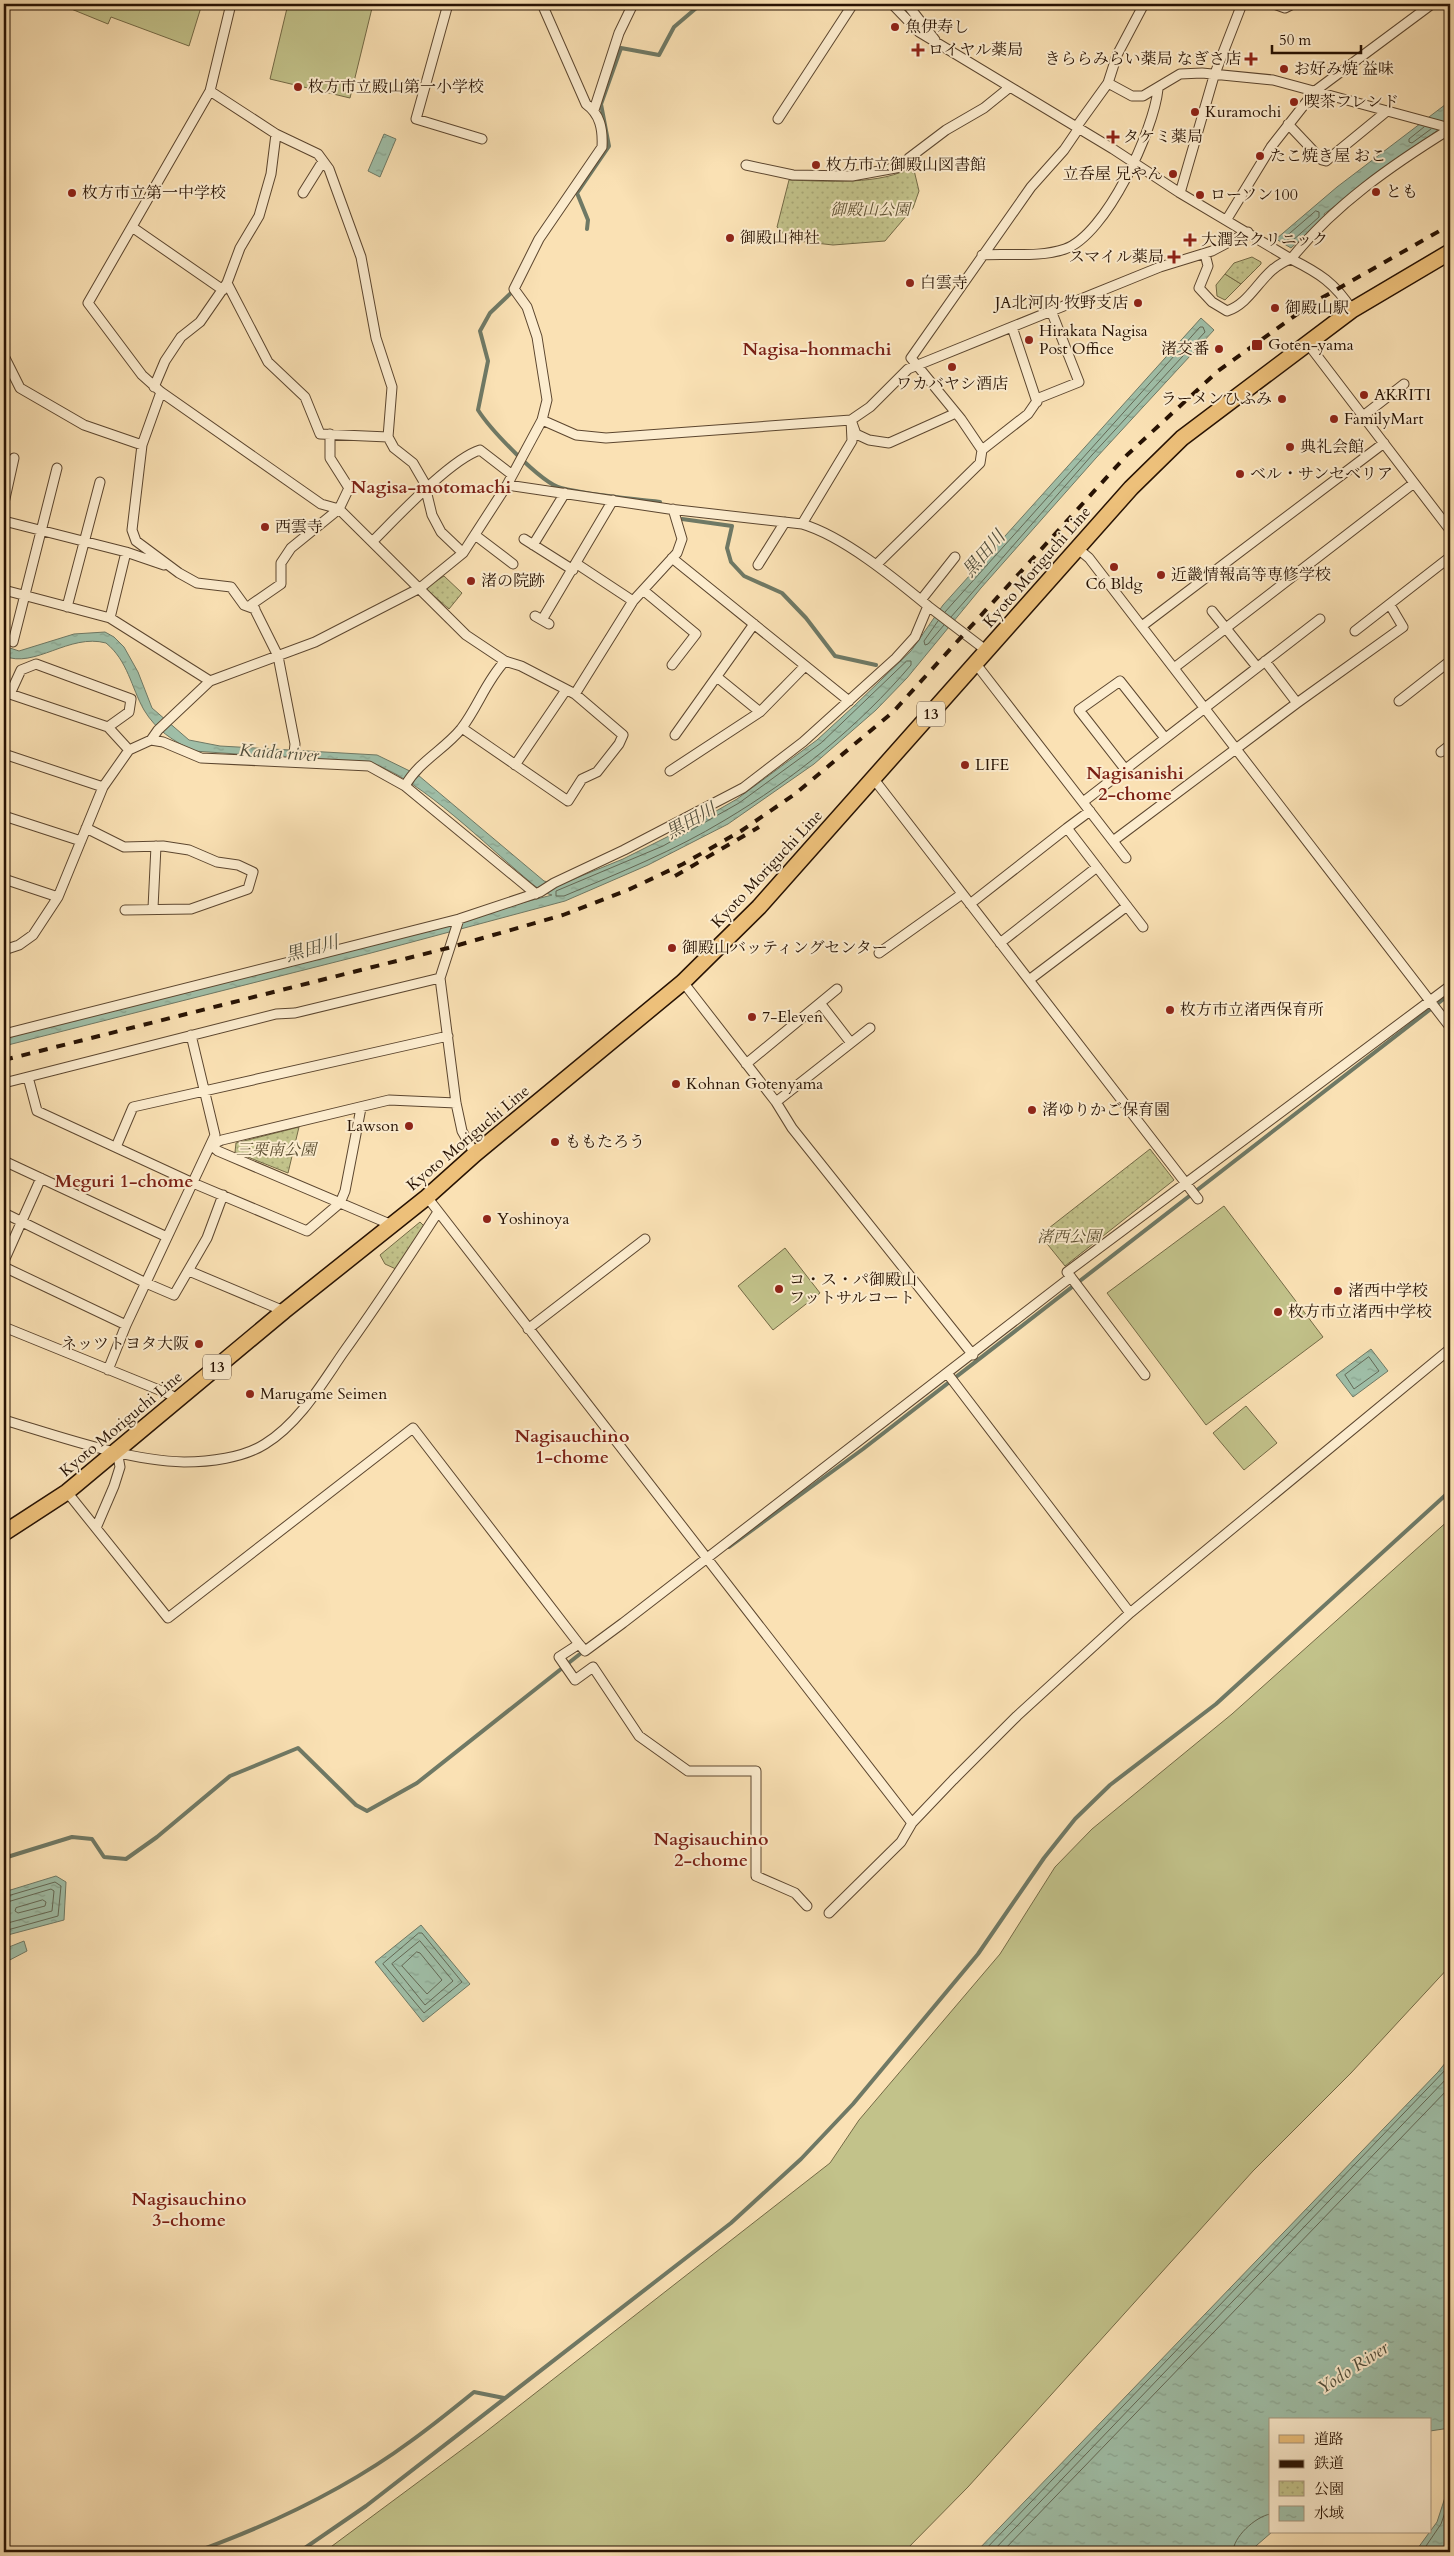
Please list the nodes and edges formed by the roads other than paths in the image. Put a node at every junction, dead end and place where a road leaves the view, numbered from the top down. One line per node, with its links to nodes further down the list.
1 (231, 4): 20 (street)
2 (448, 4): 29 (street)
3 (542, 4): 22 (street)
4 (633, 4): 22 (street)
5 (853, 4): 24 (street)
6 (892, 4): 15 (street)
7 (908, 4): 14 (street)
8 (922, 4): 14 (street)
9 (1144, 4): 17 (street)
10 (1242, 4): 16 (street)
11 (1274, 4): 12 (street)
12 (1293, 4)
13 (1432, 4): 21 (street)
14 (916, 12): 15 (street)
15 (937, 42): 18 (street)
16 (1214, 76): 19 (street); 21 (street); 34 (street)
17 (1108, 83): 19 (street); 26 (street)
18 (1010, 87): 26 (street); 32 (street)
19 (1158, 89): 31 (street)
20 (210, 91): 28 (street); 36 (street)
21 (1315, 91): 23 (street); 25 (street)
22 (594, 110): 54 (street)
23 (1386, 111): 25 (street); 27 (street)
24 (778, 119)
25 (1288, 124): 35 (street)
26 (1078, 127): 31 (street); 40 (street)
27 (1448, 128): 41 (street)
28 (276, 134): 30 (street); 42 (street)
29 (482, 138)
30 (323, 161): 33 (street); 57 (street)
31 (1133, 163): 34 (street); 40 (street)
32 (746, 165)
33 (303, 193)
34 (1180, 193): 35 (street)
35 (1227, 219): 37 (street)
36 (132, 227): 42 (street); 50 (street)
37 (1248, 232): 39 (street); 41 (street)
38 (1450, 252): 43 (main road, Kyoto Moriguchi Line / 13)
39 (1205, 254): 41 (street); 44 (street)
40 (982, 255): 48 (street)
41 (1291, 259): 43 (street)
42 (225, 286): 50 (street); 56 (street)
43 (1352, 310): 46 (main road, Kyoto Moriguchi Line / 13)
44 (1052, 312): 45 (street); 51 (street)
45 (1012, 327): 48 (street); 51 (street)
46 (1308, 344): 53 (street); 83 (main road, Kyoto Moriguchi Line / 13)
47 (4, 356): 59 (street)
48 (917, 366): 52 (street); 55 (street)
49 (1404, 384): 53 (street)
50 (157, 390): 59 (street); 71 (street)
51 (1037, 402): 60 (street)
52 (956, 413): 55 (street); 60 (street)
53 (1363, 416): 58 (street)
54 (542, 420): 55 (street); 63 (street)
55 (851, 420): 75 (street)
56 (330, 434): 57 (street); 71 (street)
57 (388, 438): 67 (street)
58 (1384, 443): 65 (street); 108 (street)
59 (142, 445): 92 (street)
60 (982, 450): 91 (street)
61 (14, 458): 70 (street)
62 (57, 468): 77 (street)
63 (511, 474): 66 (street); 67 (street)
64 (100, 482): 81 (street)
65 (1414, 483): 76 (street); 109 (street)
66 (507, 485): 68 (street); 78 (street)
67 (426, 489): 80 (street); 85 (street)
68 (565, 493): 69 (street); 82 (street)
69 (614, 500): 72 (street); 93 (street)
70 (4, 503)
71 (339, 509): 80 (street); 102 (street)
72 (673, 509): 74 (street); 88 (street)
73 (4, 521): 77 (street)
74 (785, 522): 75 (street); 90 (street)
75 (802, 524): 91 (street)
76 (1450, 528)
77 (42, 530): 81 (street); 97 (street)
78 (475, 535): 85 (street); 89 (street)
79 (524, 539): 82 (street)
80 (373, 541): 94 (street)
81 (84, 542): 84 (street); 101 (street)
82 (533, 545): 93 (street)
83 (1077, 548): 108 (street); 112 (main road, Kyoto Moriguchi Line / 13)
84 (126, 552): 92 (street); 104 (street)
85 (463, 553): 94 (street)
86 (955, 557): 99 (street)
87 (1450, 557): 100 (street)
88 (672, 558): 96 (street); 107 (street)
89 (513, 564)
90 (758, 565)
91 (876, 565): 99 (street)
92 (171, 567): 102 (street)
93 (575, 567): 98 (street); 106 (street)
94 (420, 588): 113 (street); 114 (street)
95 (4, 590): 97 (street)
96 (643, 590): 98 (street); 118 (street)
97 (25, 596): 101 (street); 111 (street)
98 (633, 601): 124 (street)
99 (924, 603): 112 (street); 127 (street)
100 (1390, 605): 110 (street); 128 (street)
101 (66, 607): 104 (street)
102 (255, 609): 113 (street)
103 (1212, 611): 109 (street)
104 (110, 618): 123 (street)
105 (1320, 619): 115 (street)
106 (542, 620)
107 (754, 624): 119 (street); 122 (street)
108 (1142, 626): 120 (street)
109 (1226, 628): 120 (street); 121 (street)
110 (1355, 631)
111 (13, 642)
112 (987, 651): 117 (main road, Kyoto Moriguchi Line / 13)
113 (278, 656): 123 (street); 141 (street)
114 (505, 661): 124 (street); 132 (street)
115 (1265, 661): 121 (street); 128 (street)
116 (1450, 661): 126 (street)
117 (976, 664): 145 (main road, Kyoto Moriguchi Line / 13); 148 (street)
118 (672, 665)
119 (805, 666): 127 (street); 130 (street)
120 (1174, 668): 129 (street)
121 (1257, 668): 129 (street)
122 (717, 677): 130 (street); 133 (street)
123 (210, 681): 135 (street)
124 (571, 692): 142 (street); 142 (street)
125 (7, 693): 131 (street); 131 (street)
126 (1399, 701)
127 (849, 702): 159 (street)
128 (1296, 703): 137 (street)
129 (1205, 707): 134 (street); 137 (street)
130 (760, 712): 144 (street)
131 (108, 727): 138 (street)
132 (462, 728): 142 (street); 146 (street)
133 (675, 735)
134 (1165, 738): 143 (street); 143 (street)
135 (151, 740): 138 (street); 141 (street)
136 (1450, 745): 139 (street)
137 (1236, 748): 154 (street); 176 (street)
138 (129, 750): 147 (street)
139 (1441, 752)
140 (4, 754): 147 (street)
141 (293, 762): 146 (street)
142 (515, 765)
143 (1125, 769): 148 (street)
144 (670, 770)
145 (873, 778): 160 (street); 173 (main road, Kyoto Moriguchi Line / 13)
146 (406, 784): 159 (street)
147 (103, 787): 151 (street)
148 (1083, 802): 149 (street)
149 (1090, 811): 152 (street); 154 (street)
150 (4, 816): 153 (street)
151 (86, 828): 153 (street); 155 (street)
152 (1067, 828): 157 (street); 162 (street)
153 (81, 841): 161 (street)
154 (1114, 841): 156 (street)
155 (156, 846): 164 (street); 164 (street)
156 (1126, 858)
157 (1098, 867): 163 (street); 168 (street)
158 (4, 879): 161 (street)
159 (538, 893): 166 (street)
160 (962, 894): 162 (street); 170 (street)
161 (58, 897): 169 (street)
162 (970, 904): 168 (street)
163 (1127, 906): 167 (street); 172 (street)
164 (153, 908): 165 (street)
165 (125, 910)
166 (458, 921): 171 (street); 180 (street)
167 (1143, 927)
168 (1000, 944): 172 (street)
169 (4, 950)
170 (880, 953)
171 (440, 978): 181 (street); 182 (street)
172 (1029, 980): 197 (street)
173 (683, 982): 184 (street); 193 (main road, Kyoto Moriguchi Line / 13)
174 (1450, 986): 176 (street)
175 (837, 989): 177 (street)
176 (1430, 1002): 178 (street); 197 (street)
177 (820, 1003): 183 (street); 184 (street)
178 (1450, 1027)
179 (870, 1028): 183 (street)
180 (4, 1034)
181 (191, 1036): 185 (street); 187 (street)
182 (448, 1036): 187 (street); 189 (street)
183 (852, 1043): 188 (street)
184 (746, 1064): 188 (street)
185 (28, 1077): 186 (street); 192 (street)
186 (4, 1083)
187 (204, 1091): 191 (street); 192 (street)
188 (776, 1102): 218 (street)
189 (456, 1103): 190 (street); 193 (street)
190 (361, 1108): 191 (street); 201 (street)
191 (211, 1145): 196 (street); 201 (street)
192 (116, 1147): 196 (street)
193 (475, 1154): 199 (main road, Kyoto Moriguchi Line / 13)
194 (4, 1161): 195 (street)
195 (41, 1178): 204 (street); 206 (street)
196 (193, 1183): 198 (street); 206 (street)
197 (1187, 1184): 200 (street); 211 (street)
198 (223, 1195): 201 (street); 210 (street)
199 (427, 1197): 202 (street); 205 (main road, Kyoto Moriguchi Line / 13)
200 (1198, 1199)
201 (340, 1203): 205 (street)
202 (438, 1212): 216 (street); 224 (street)
203 (4, 1214): 204 (street)
204 (21, 1222): 208 (street); 212 (street)
205 (392, 1225): 213 (main road, Kyoto Moriguchi Line / 13)
206 (168, 1237): 212 (street)
207 (644, 1239): 216 (street)
208 (4, 1261)
209 (4, 1267): 214 (street)
210 (189, 1271): 212 (street); 213 (street)
211 (1071, 1277): 218 (street); 221 (street)
212 (146, 1283): 214 (street)
213 (284, 1311): 222 (main road, Kyoto Moriguchi Line / 13)
214 (126, 1325): 219 (street)
215 (4, 1327): 219 (street)
216 (528, 1329): 228 (street)
217 (1450, 1348): 229 (street)
218 (973, 1355): 220 (street)
219 (108, 1370): 222 (street)
220 (947, 1373): 228 (street); 229 (street)
221 (1146, 1375)
222 (178, 1400): 224 (main road, Kyoto Moriguchi Line / 13)
223 (4, 1420): 224 (street)
224 (117, 1451): 225 (main road, Kyoto Moriguchi Line / 13); 226 (street)
225 (67, 1492): 226 (street); 227 (main road, Kyoto Moriguchi Line / 13)
226 (96, 1528): 230 (street)
227 (4, 1533)
228 (706, 1560): 230 (street); 231 (street)
229 (1130, 1613): 231 (street)
230 (579, 1644): 232 (street)
231 (912, 1823): 233 (street)
232 (807, 1906)
233 (829, 1913)

